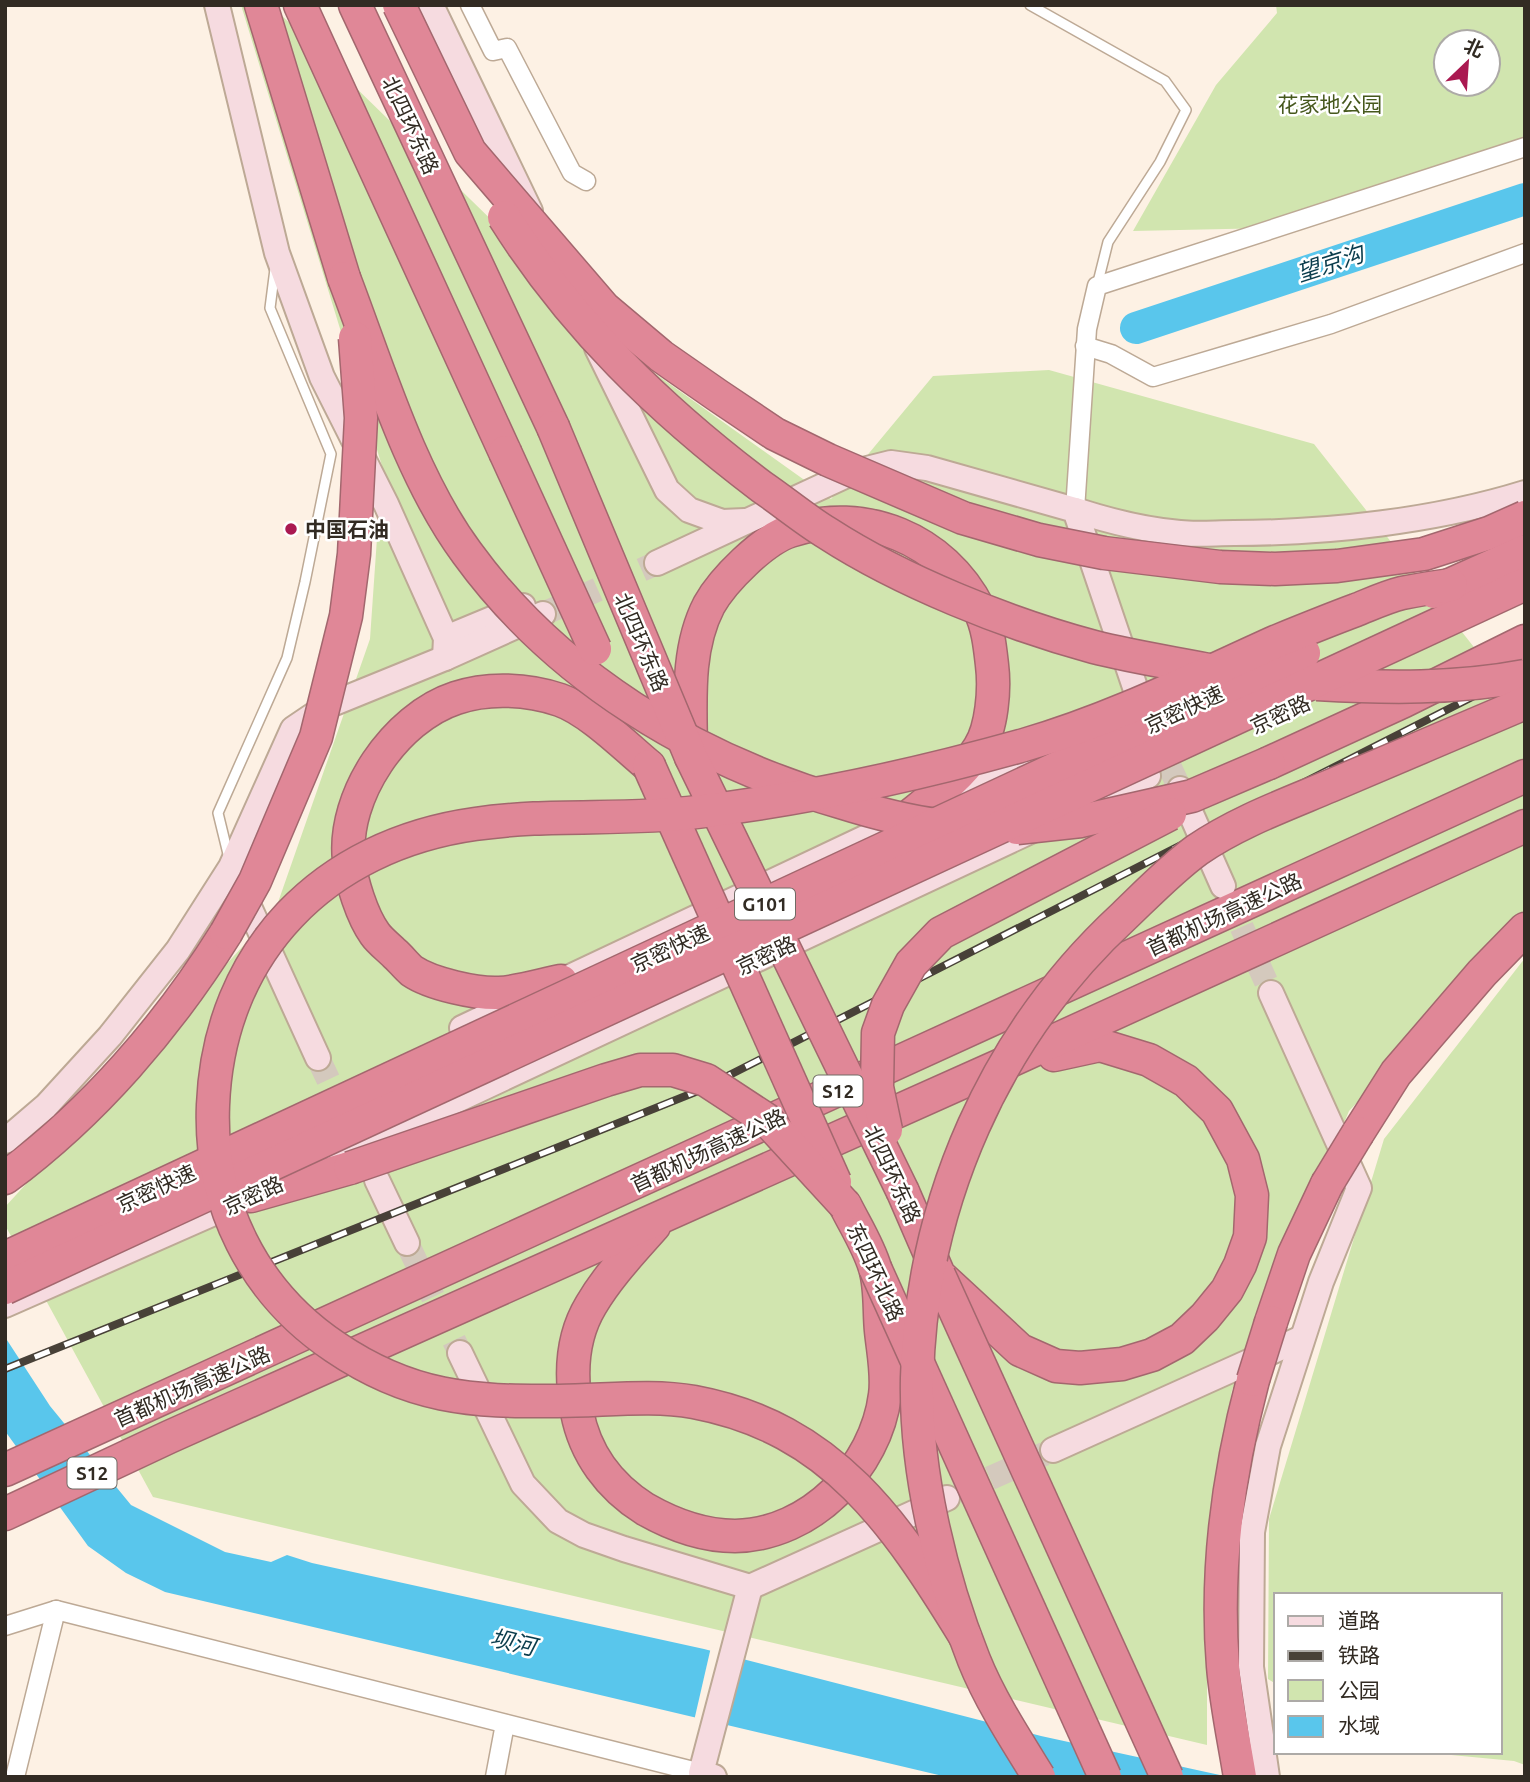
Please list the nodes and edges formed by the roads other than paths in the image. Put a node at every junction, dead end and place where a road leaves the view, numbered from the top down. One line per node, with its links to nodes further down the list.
1 (217, 5): 12 (street)
2 (300, 5): 35 (highway, 北四环东路, bridge)
3 (355, 5): 33 (highway, 北四环东路, bridge)
4 (399, 5): 10 (highway, bridge)
5 (431, 5): 18 (street)
6 (470, 5): 11 (street)
7 (1030, 5): 15 (lane)
8 (263, 12): 14 (highway)
9 (1525, 147): 15 (street)
10 (470, 152): 20 (highway, bridge); 30 (highway, bridge)
11 (586, 181)
12 (277, 253): 29 (street); 40 (lane)
13 (1525, 253): 16 (street)
14 (344, 278): 34 (highway, bridge); 49 (highway, bridge)
15 (1097, 286): 16 (street)
16 (1085, 346): 19 (street)
17 (1525, 493): 19 (street)
18 (689, 510): 21 (street); 21 (street)
19 (1075, 510): 21 (street); 31 (street)
20 (1525, 517)
21 (749, 521)
22 (1525, 542): 38 (street, G101)
23 (1525, 551): 24 (highway, 京密快速 / G101, bridge)
24 (1451, 584): 55 (highway, 京密快速 / G101, bridge); 69 (highway, bridge)
25 (1525, 584): 58 (highway, 京密快速 / G101, bridge)
26 (1525, 599): 51 (street, 京密路 / G101)
27 (541, 606): 29 (street)
28 (1525, 641): 34 (highway)
29 (445, 648): 40 (street)
30 (1525, 676)
31 (1138, 696)
32 (1525, 703): 69 (highway, bridge)
33 (691, 757): 38 (highway, bridge); 50 (highway, 北四环东路, bridge)
34 (1269, 763): 50 (highway, bridge)
35 (649, 766): 43 (highway); 52 (highway, 东四环北路, bridge)
36 (1525, 776): 63 (highway, 首都机场高速公路 / S12)
37 (1180, 789): 41 (street)
38 (906, 818): 43 (street, G101)
39 (1525, 826): 46 (highway, 首都机场高速公路 / S12)
40 (231, 867): 45 (street); 47 (street)
41 (1223, 887)
42 (1525, 929): 71 (highway, bridge)
43 (561, 981): 55 (street, G101)
44 (1271, 993): 60 (street)
45 (318, 1058)
46 (1001, 1065): 53 (highway, 首都机场高速公路 / S12); 57 (highway)
47 (5, 1140)
48 (363, 1174): 51 (highway); 52 (highway, bridge); 54 (street)
49 (5, 1178)
50 (903, 1192): 57 (highway, 北四环东路, bridge)
51 (251, 1196): 59 (street, 京密路 / G101)
52 (845, 1205): 56 (highway, 东四环北路)
53 (662, 1217): 56 (highway, bridge); 65 (highway, 首都机场高速公路 / S12)
54 (407, 1243)
55 (11, 1246)
56 (875, 1268): 76 (highway, 东四环北路, bridge)
57 (939, 1275): 77 (highway, bridge)
58 (5, 1289)
59 (5, 1305)
60 (1302, 1338): 62 (street); 71 (street)
61 (460, 1353): 66 (street)
62 (1054, 1450)
63 (5, 1470)
64 (947, 1498): 66 (street)
65 (10, 1512)
66 (750, 1587): 72 (street)
67 (55, 1610): 68 (street); 70 (street); 73 (street)
68 (5, 1626)
69 (965, 1636): 75 (highway, bridge)
70 (505, 1724): 72 (street); 74 (street)
71 (1248, 1742): 78 (highway); 79 (street)
72 (707, 1775)
73 (15, 1777)
74 (495, 1777)
75 (1039, 1777)
76 (1105, 1777)
77 (1167, 1777)
78 (1240, 1777)
79 (1267, 1777)

